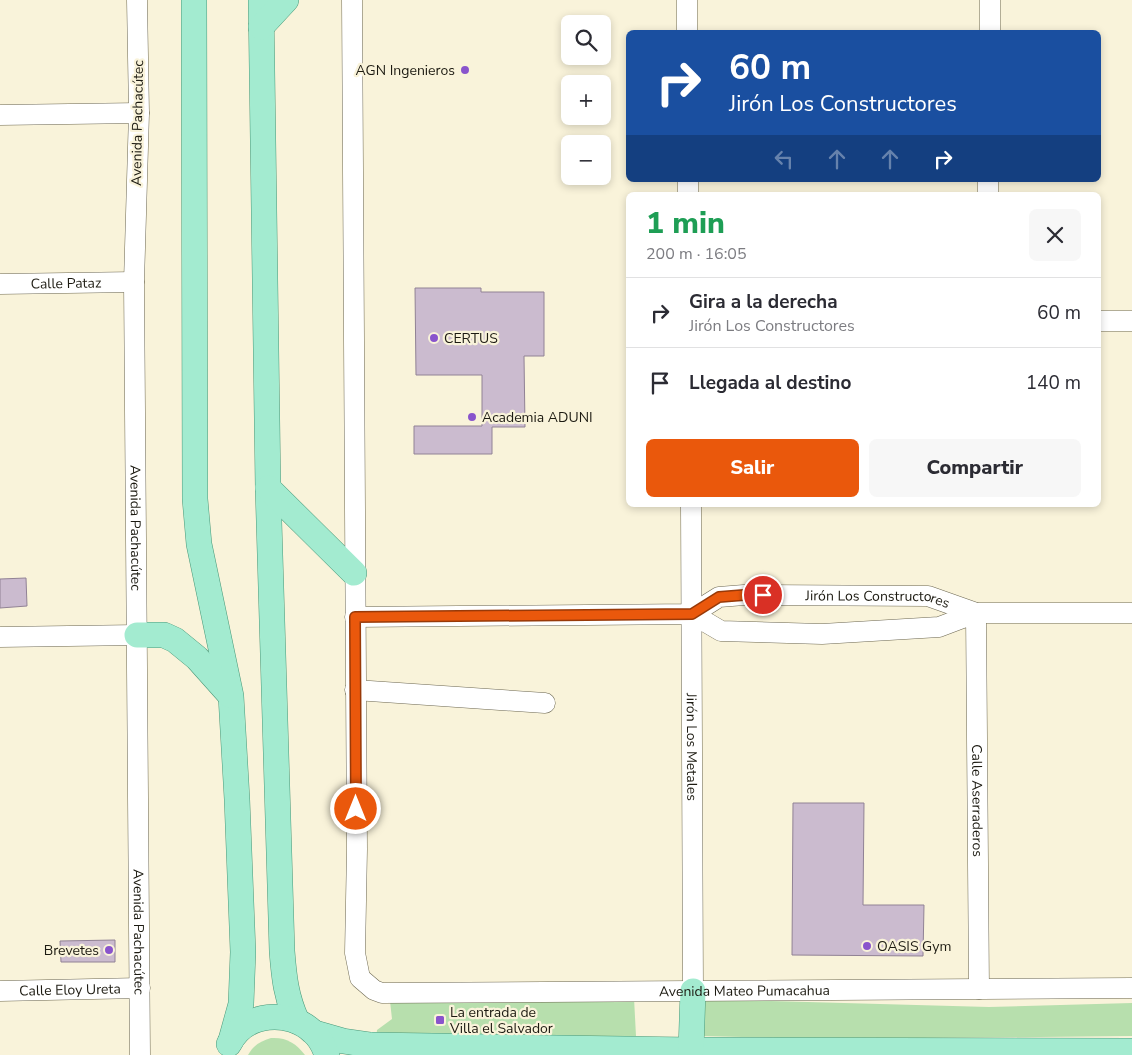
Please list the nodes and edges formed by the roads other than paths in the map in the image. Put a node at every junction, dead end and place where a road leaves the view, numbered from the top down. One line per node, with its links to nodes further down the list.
1 (137, 0): 11 (street, Avenida Pachacútec)
2 (194, 0): 27 (main road)
3 (261, 0): 8 (main road)
4 (286, 0): 8 (main road)
5 (352, 0): 19 (street)
6 (687, 0): 9 (street)
7 (990, 0): 10 (street)
8 (261, 27): 17 (main road)
9 (687, 30)
10 (990, 30)
11 (139, 113): 12 (street); 13 (street, Avenida Pachacútec)
12 (0, 115)
13 (134, 282): 14 (street, Calle Pataz); 24 (street, Avenida Pachacútec)
14 (0, 284)
15 (1101, 321): 16 (street)
16 (1132, 321)
17 (268, 488): 19 (main road); 34 (main road)
18 (691, 507): 22 (street, Jirón Los Metales)
19 (354, 573): 23 (street)
20 (976, 613): 21 (street, Jirón Los Constructores); 22 (street); 22 (street, Jirón Los Constructores); 31 (street, Calle Aserraderos)
21 (1132, 613)
22 (692, 614): 23 (street); 32 (street, Jirón Los Metales)
23 (355, 617): 26 (street)
24 (137, 635): 25 (street); 27 (main road); 29 (street, Avenida Pachacútec)
25 (0, 637)
26 (355, 690): 28 (street); 32 (street, Avenida Mateo Pumacahua)
27 (231, 696): 35 (main road)
28 (545, 703)
29 (140, 988): 33 (street, Calle Eloy Ureta); 38 (street, Avenida Pachacútec)
30 (1132, 988): 31 (street, Avenida Mateo Pumacahua)
31 (979, 989): 32 (street, Avenida Mateo Pumacahua)
32 (693, 991): 36 (main road)
33 (0, 992)
34 (306, 1027): 35 (main road); 36 (main road); 39 (main road)
35 (228, 1048)
36 (691, 1050): 37 (main road)
37 (1132, 1051)
38 (140, 1055)
39 (327, 1055)

